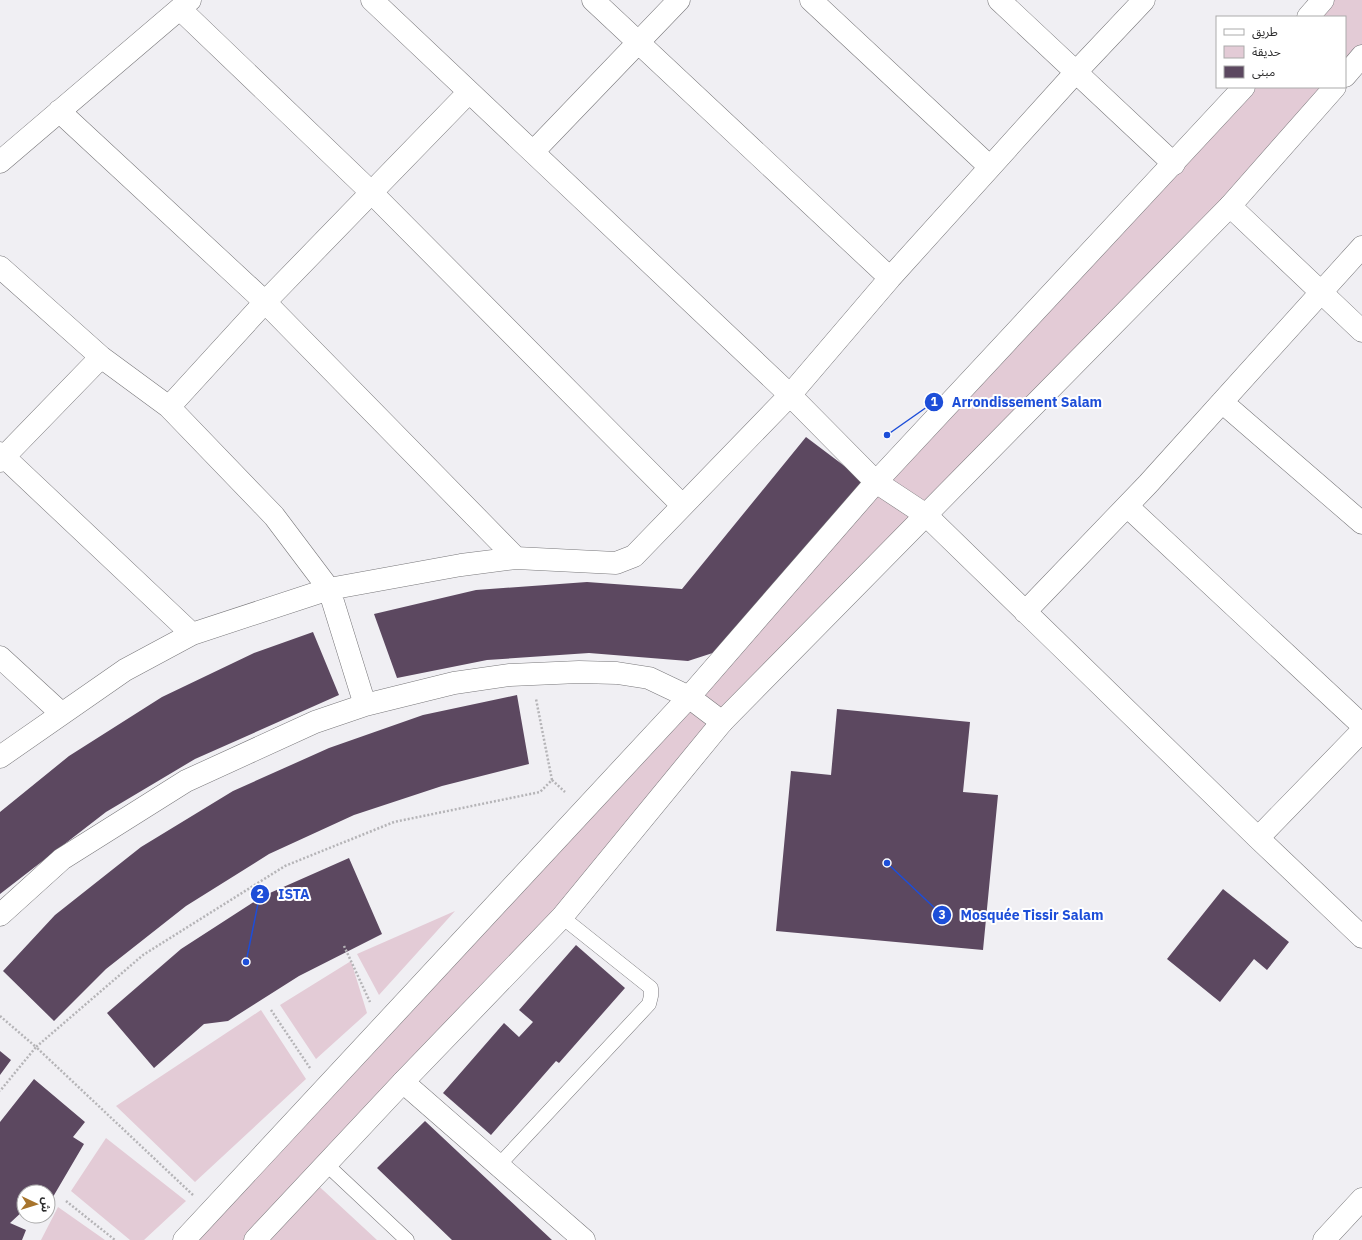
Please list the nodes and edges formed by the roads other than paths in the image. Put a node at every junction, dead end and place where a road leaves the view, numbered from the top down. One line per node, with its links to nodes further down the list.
1 (372, 0): 16 (street)
2 (593, 0): 10 (street)
3 (679, 0): 10 (street)
4 (811, 0): 21 (street)
5 (999, 0): 12 (street)
6 (1144, 0): 12 (street)
7 (1323, 0): 9 (street)
8 (185, 4): 17 (street); 22 (street)
9 (1309, 16)
10 (638, 42): 18 (street); 26 (street)
11 (1362, 56): 13 (street)
12 (1076, 72): 20 (street); 21 (street)
13 (1346, 75)
14 (1243, 88): 20 (street)
15 (1334, 88): 23 (street)
16 (470, 92): 18 (street); 22 (street)
17 (59, 111): 19 (street); 28 (street)
18 (533, 152): 31 (street)
19 (0, 162)
20 (1174, 164): 35 (street)
21 (990, 167): 26 (street)
22 (372, 192): 28 (street); 36 (street)
23 (1230, 206): 27 (street); 38 (street)
24 (1362, 247): 27 (street)
25 (0, 267): 30 (street)
26 (890, 278): 31 (street)
27 (1321, 292): 29 (street); 32 (street)
28 (265, 302): 33 (street); 40 (street)
29 (1362, 331)
30 (102, 357): 33 (street); 34 (street)
31 (790, 395): 35 (street); 36 (street)
32 (1222, 402): 37 (street); 39 (street)
33 (169, 406): 41 (street)
34 (1, 457): 43 (street)
35 (876, 482): 38 (street); 45 (street)
36 (682, 505): 40 (street)
37 (1127, 506): 42 (street); 49 (street)
38 (926, 515): 42 (street); 48 (street)
39 (1362, 523)
40 (516, 558): 41 (street)
41 (329, 589): 43 (street); 46 (street)
42 (1025, 612): 52 (street)
43 (192, 634): 47 (street)
44 (0, 658): 47 (street)
45 (689, 697): 46 (street); 48 (street); 60 (street)
46 (365, 705): 53 (street)
47 (61, 713): 51 (street)
48 (722, 722): 54 (street)
49 (1362, 724)
50 (1362, 731): 52 (street)
51 (0, 757)
52 (1258, 838): 55 (street)
53 (0, 915)
54 (562, 917): 56 (street); 58 (lane)
55 (1362, 937)
56 (403, 1082): 57 (street); 58 (street)
57 (326, 1164): 61 (street); 62 (lane)
58 (499, 1165): 63 (street)
59 (1362, 1199): 64 (street)
60 (184, 1240)
61 (255, 1240)
62 (407, 1240)
63 (584, 1240)
64 (1324, 1240)

